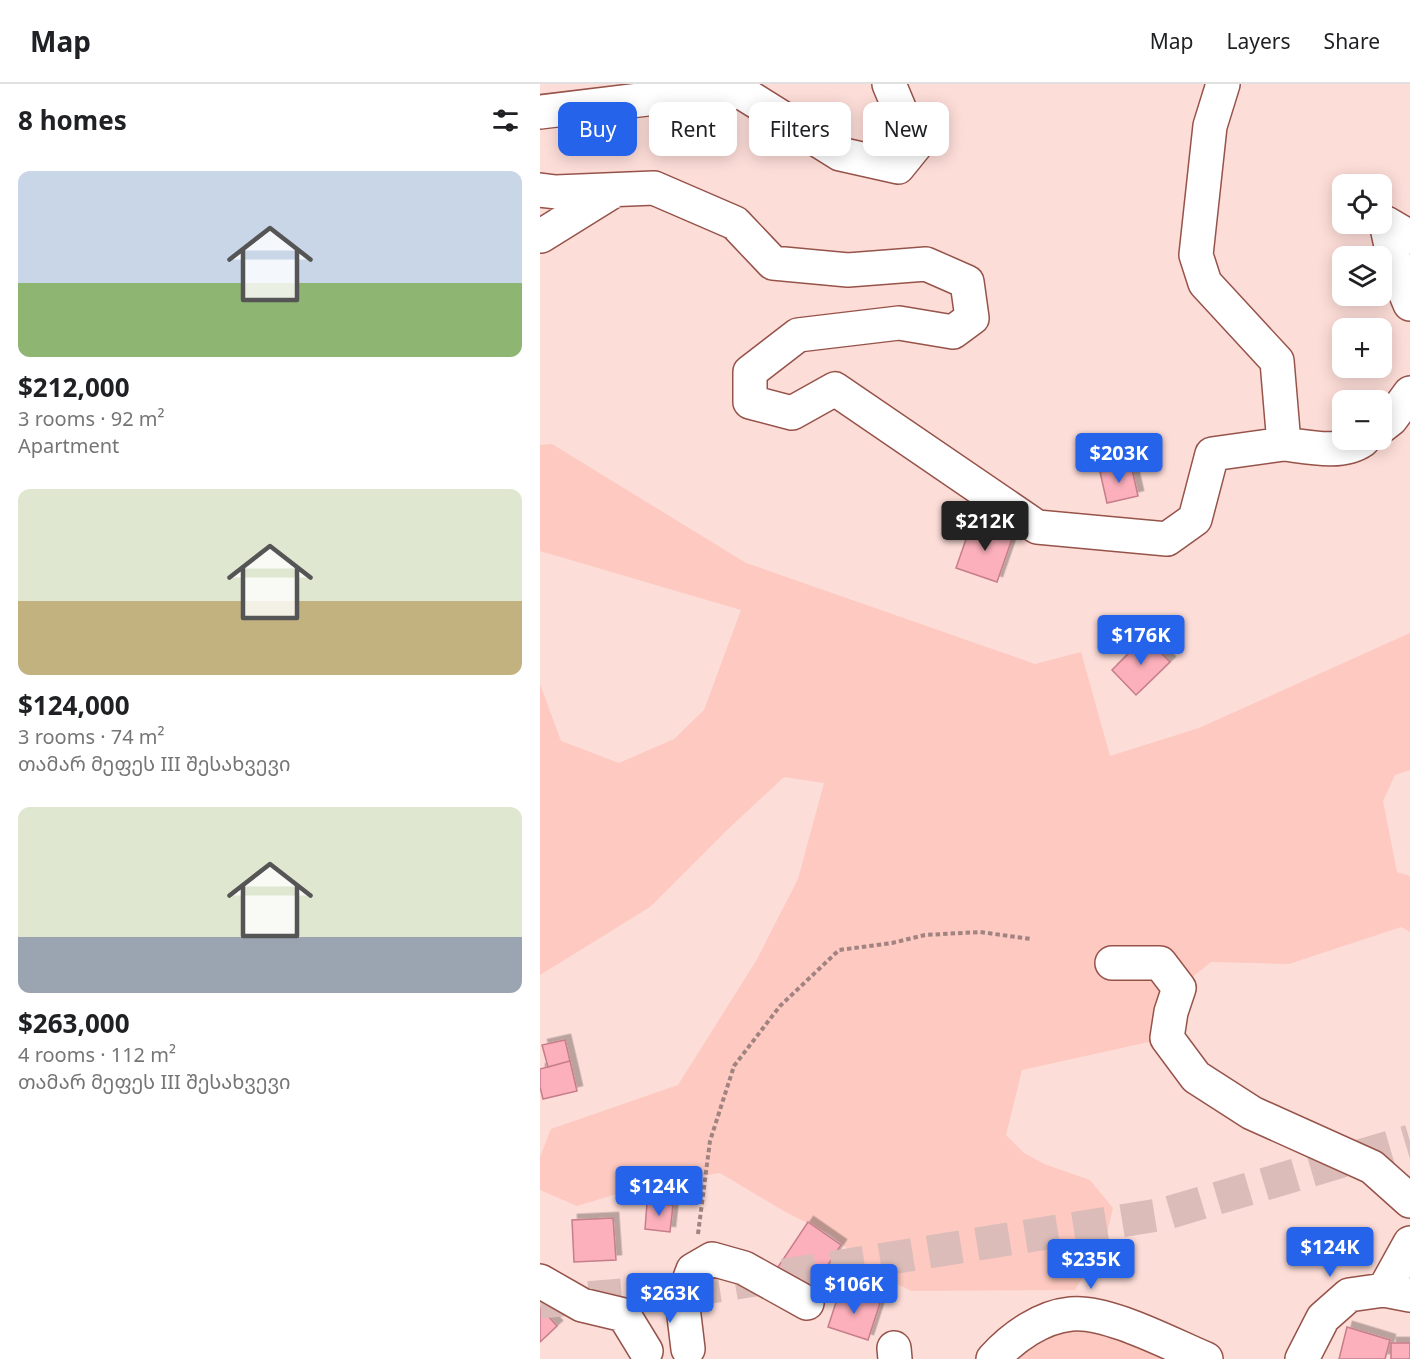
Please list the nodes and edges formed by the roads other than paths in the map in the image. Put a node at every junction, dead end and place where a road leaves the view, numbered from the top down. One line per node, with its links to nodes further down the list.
1 (889, 84): 3 (street)
2 (1223, 84): 11 (street)
3 (540, 112)
4 (540, 190): 5 (street)
5 (617, 190): 6 (street); 11 (street)
6 (541, 236)
7 (1410, 237): 8 (street)
8 (1410, 304)
9 (1410, 393): 10 (street)
10 (1392, 417)
11 (1284, 444): 12 (street)
12 (1332, 449)
13 (1112, 963): 14 (street)
14 (1410, 1201)
15 (1410, 1243): 17 (street)
16 (540, 1281): 20 (street)
17 (1397, 1293): 23 (street)
18 (807, 1303): 19 (street)
19 (698, 1354): 20 (street)
20 (638, 1355)
21 (993, 1359): 22 (street)
22 (1206, 1359)
23 (1302, 1359)

